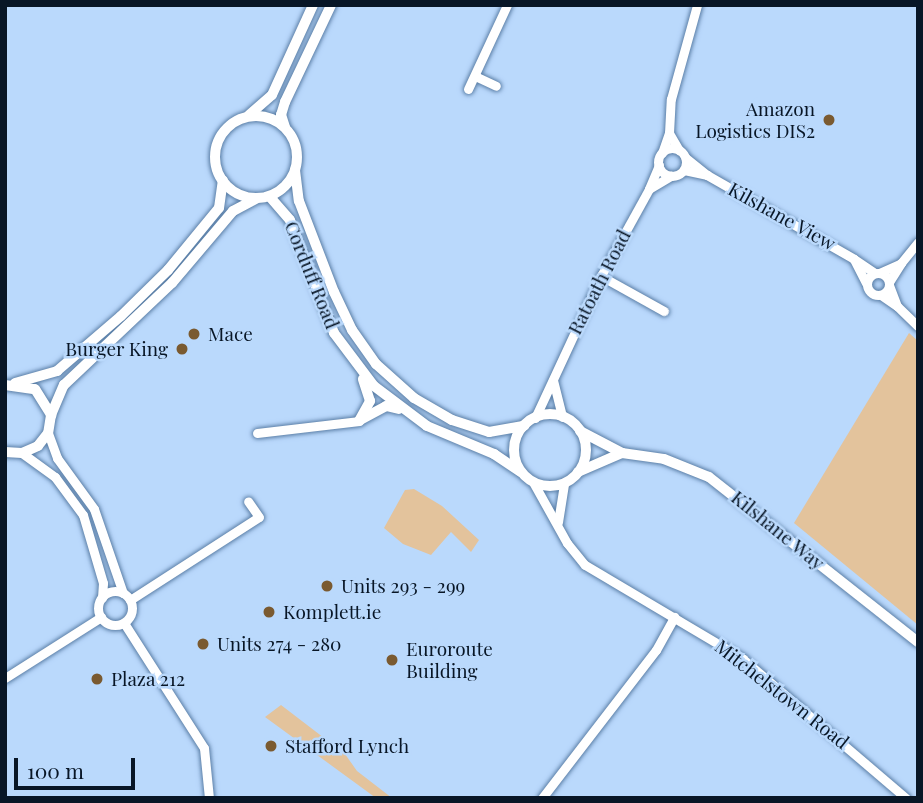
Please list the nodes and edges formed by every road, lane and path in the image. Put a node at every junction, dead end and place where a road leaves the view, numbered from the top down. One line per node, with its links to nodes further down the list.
1 (313, 5): 8 (street)
2 (331, 5): 9 (street)
3 (507, 5): 5 (street)
4 (697, 5): 10 (street)
5 (475, 76): 6 (street); 7 (street)
6 (496, 86)
7 (468, 89)
8 (247, 117): 9 (street); 18 (street)
9 (285, 129): 14 (street)
10 (669, 133): 11 (street); 12 (street)
11 (662, 153): 12 (street); 13 (street, Ratoath Road)
12 (682, 153): 15 (street); 16 (street, Kilshane View)
13 (659, 165): 17 (street); 19 (street, Ratoath Road)
14 (295, 170): 20 (street); 41 (street, Corduff Road)
15 (684, 170): 16 (street, Kilshane View); 17 (street)
16 (707, 175): 23 (street, Kilshane View)
17 (671, 176): 19 (street)
18 (223, 180): 21 (street); 35 (street)
19 (649, 189): 26 (street, Ratoath Road)
20 (271, 197): 21 (street); 33 (street, Corduff Road)
21 (256, 199): 37 (street)
22 (918, 242): 24 (street)
23 (854, 259): 25 (street, Kilshane View); 27 (street, Kilshane View)
24 (901, 263): 25 (street); 28 (street)
25 (877, 273): 27 (street); 28 (street, Kilshane View)
26 (601, 276): 31 (street); 34 (street, Ratoath Road)
27 (866, 283): 29 (street)
28 (889, 283): 29 (street); 30 (street)
29 (881, 295): 30 (street)
30 (897, 306): 32 (street)
31 (664, 311)
32 (918, 326)
33 (355, 364): 36 (street, Corduff Road); 40 (street)
34 (553, 378): 38 (street); 39 (street, Ratoath Road)
35 (10, 384): 37 (street)
36 (402, 411): 40 (street); 48 (street, Corduff Road)
37 (51, 415): 43 (street)
38 (562, 417): 39 (street); 42 (street)
39 (535, 418): 41 (street)
40 (359, 421): 44 (street)
41 (524, 426): 48 (street)
42 (580, 431): 46 (street, Kilshane Way); 49 (street)
43 (48, 433): 45 (street); 55 (street)
44 (257, 433)
45 (22, 453): 47 (street); 54 (street)
46 (622, 453): 49 (street); 59 (street, Kilshane Way)
47 (6, 454)
48 (521, 472): 50 (street)
49 (578, 472): 51 (street)
50 (533, 482): 51 (street); 53 (street, Mitchelstown Road)
51 (564, 483): 53 (street)
52 (248, 501): 55 (street)
53 (558, 522): 57 (street, Mitchelstown Road)
54 (102, 597): 55 (street); 56 (street)
55 (127, 597): 58 (street)
56 (101, 617): 58 (street); 60 (street)
57 (674, 617): 62 (street); 63 (street, Mitchelstown Road)
58 (124, 623): 61 (street)
59 (918, 642)
60 (5, 678)
61 (209, 798)
62 (542, 798)
63 (906, 798)

